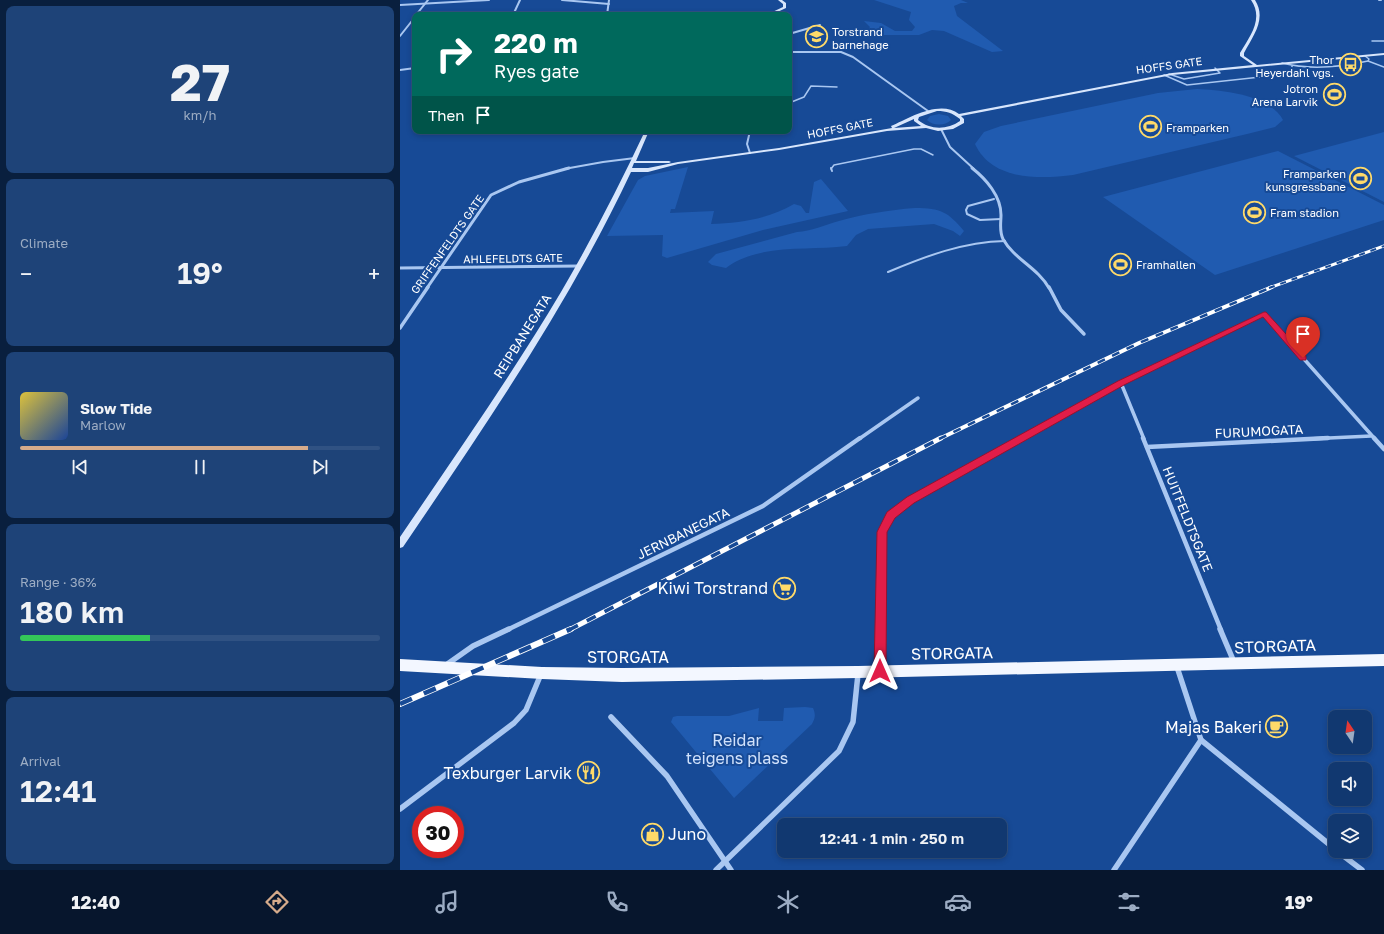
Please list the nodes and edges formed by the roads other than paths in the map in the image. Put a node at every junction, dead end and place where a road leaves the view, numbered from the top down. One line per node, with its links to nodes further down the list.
1 (428, 0): 8 (street)
2 (489, 0): 8 (street)
3 (520, 0): 12 (street)
4 (562, 0): 9 (street)
5 (609, 0): 9 (street)
6 (1253, 0): 26 (main road)
7 (781, 1): 14 (main road)
8 (425, 4): 10 (street); 11 (street)
9 (608, 4): 13 (street)
10 (400, 6)
11 (419, 12)
12 (514, 12)
13 (607, 12)
14 (774, 12)
15 (412, 21): 18 (street)
16 (820, 25): 17 (street)
17 (792, 33)
18 (400, 36)
19 (1372, 41): 20 (lane)
20 (1384, 41)
21 (792, 52): 35 (street)
22 (1384, 54): 23 (main road, HOFFS GATE)
23 (1365, 56): 24 (lane); 25 (main road, HOFFS GATE)
24 (1368, 61): 27 (lane); 28 (lane)
25 (1282, 62): 26 (main road, HOFFS GATE); 27 (lane)
26 (1255, 65): 30 (main road, HOFFS GATE)
27 (1292, 66): 32 (lane)
28 (1384, 67)
29 (412, 68): 31 (street)
30 (1215, 68): 32 (main road, HOFFS GATE); 32 (lane)
31 (400, 70)
32 (1167, 74): 36 (main road, HOFFS GATE)
33 (837, 86): 34 (lane)
34 (792, 102)
35 (928, 111): 36 (main road); 37 (main road, HOFFS GATE)
36 (959, 115): 39 (main road)
37 (916, 117): 38 (main road); 40 (main road, HOFFS GATE)
38 (925, 127): 39 (main road, HOFFS GATE); 40 (main road, HOFFS GATE)
39 (941, 129): 49 (street)
40 (887, 130): 43 (main road, HOFFS GATE)
41 (646, 134): 45 (main road, REIPBANEGATA)
42 (749, 134): 43 (street)
43 (750, 153): 46 (main road, HOFFS GATE)
44 (933, 155): 48 (lane)
45 (634, 160): 46 (main road, HOFFS GATE); 47 (main road, REIPBANEGATA); 52 (street, GRIFFENFELDTS GATE)
46 (678, 163): 47 (main road, HOFFS GATE)
47 (629, 170): 53 (main road, REIPBANEGATA)
48 (832, 171)
49 (994, 198): 50 (street); 50 (lane)
50 (1001, 219): 51 (street)
51 (1005, 241): 55 (lane); 57 (street)
52 (442, 266): 53 (street, AHLEFELDTS GATE); 54 (street, AHLEFELDTS GATE); 56 (street, GRIFFENFELDTS GATE)
53 (579, 266): 63 (main road, REIPBANEGATA)
54 (400, 268)
55 (888, 272)
56 (400, 328)
57 (1084, 334)
58 (1121, 383): 60 (street); 61 (street, HUITFELDTSGATE); 69 (street)
59 (918, 398): 68 (street, JERNBANEGATA)
60 (1371, 436): 61 (street, FURUMOGATA); 62 (street)
61 (1147, 447): 65 (street, HUITFELDTSGATE)
62 (1384, 449)
63 (400, 544)
64 (1384, 660): 65 (main road, STORGATA)
65 (1235, 664): 67 (main road, STORGATA)
66 (400, 665): 68 (main road, STORGATA)
67 (1177, 665): 69 (main road, STORGATA); 73 (street)
68 (444, 666): 71 (main road, STORGATA)
69 (880, 671): 70 (main road, STORGATA)
70 (858, 672): 71 (main road, STORGATA); 77 (street)
71 (542, 673): 74 (street)
72 (611, 717): 77 (street)
73 (1201, 740): 75 (street); 80 (street)
74 (400, 809)
75 (1328, 843)
76 (1346, 858): 81 (street)
77 (725, 862): 78 (street); 79 (street)
78 (716, 870)
79 (731, 870)
80 (1114, 870)
81 (1362, 870)

